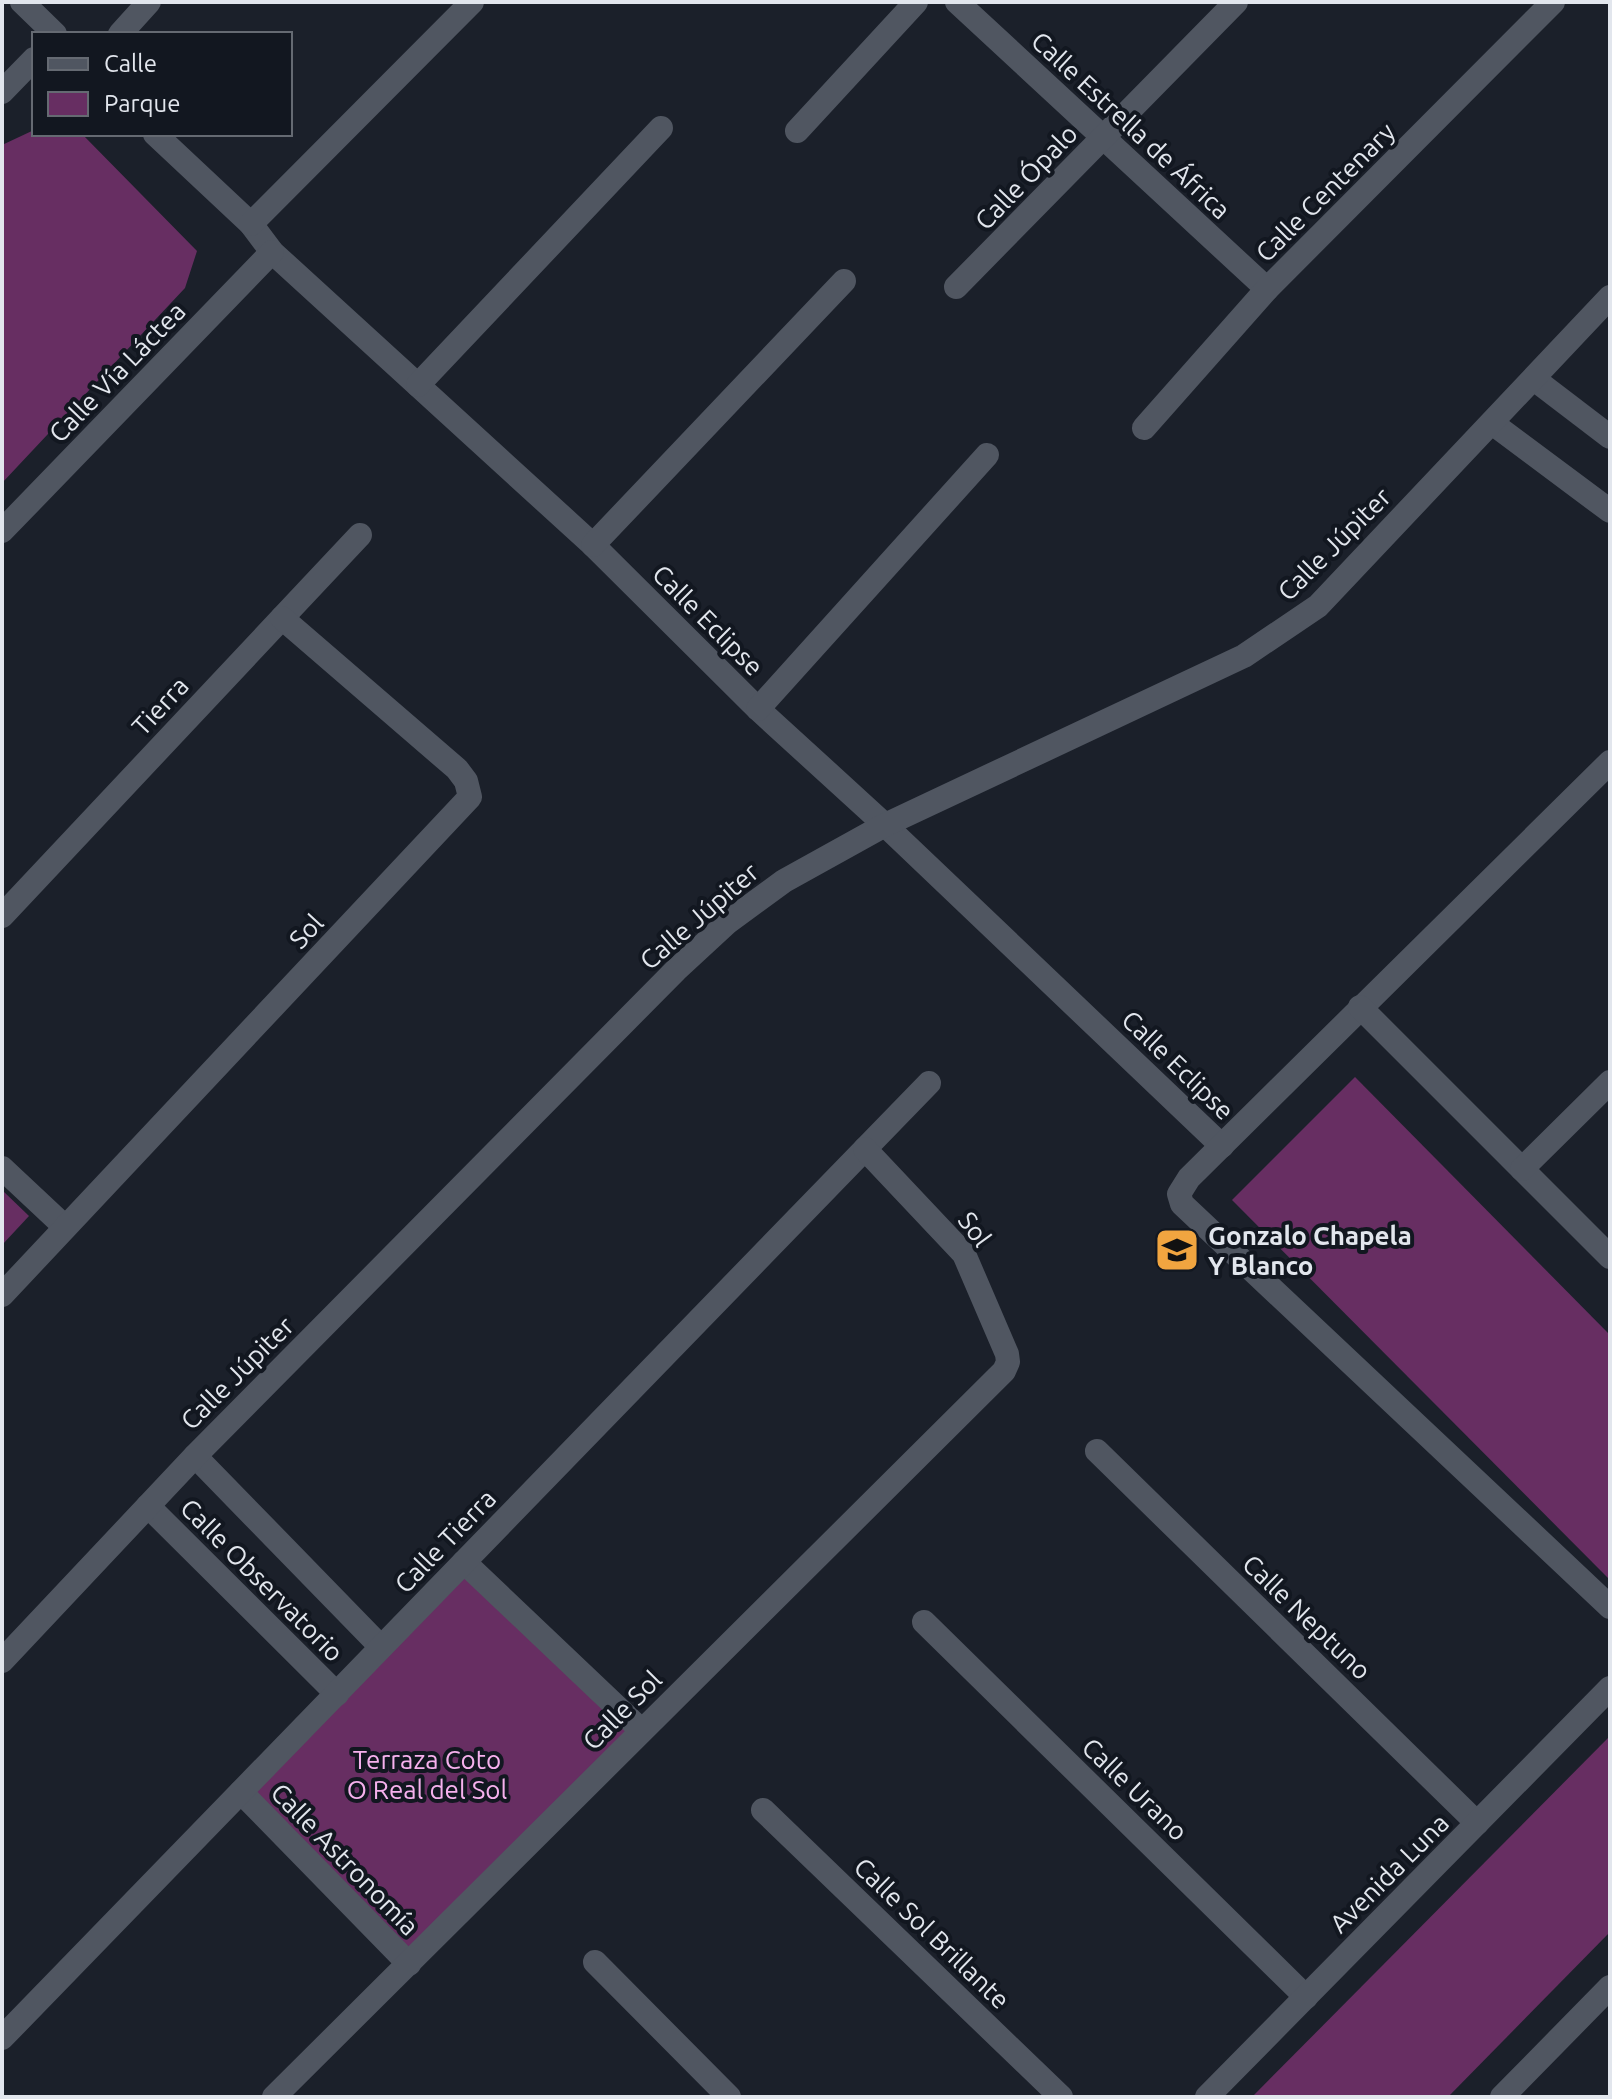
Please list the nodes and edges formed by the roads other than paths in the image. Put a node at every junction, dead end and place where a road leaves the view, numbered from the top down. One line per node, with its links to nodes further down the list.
1 (22, 2): 8 (street)
2 (149, 2): 9 (street)
3 (472, 2): 16 (street)
4 (916, 2): 13 (street)
5 (957, 2): 15 (street, Calle Estrella de África)
6 (1236, 2): 15 (street, Calle Ópalo)
7 (1553, 2): 20 (street, Calle Centenary)
8 (53, 32)
9 (122, 32)
10 (32, 61): 11 (street)
11 (2, 92)
12 (661, 128): 23 (street)
13 (797, 131)
14 (157, 136): 16 (street, Calle Eclipse)
15 (1104, 137): 19 (street, Calle Ópalo); 20 (street, Calle Estrella de África)
16 (251, 224): 17 (street, Calle Eclipse)
17 (272, 252): 23 (street, Calle Eclipse); 29 (street, Calle Vía Láctea)
18 (844, 281): 31 (street)
19 (956, 287)
20 (1267, 289): 25 (street, Calle Centenary)
21 (1610, 297): 22 (street, Calle Júpiter)
22 (1534, 379): 24 (street, Calle Júpiter); 26 (street)
23 (418, 385): 31 (street, Calle Eclipse)
24 (1492, 423): 28 (street); 35 (street, Calle Júpiter)
25 (1144, 428)
26 (1610, 437)
27 (987, 455): 33 (street)
28 (1610, 511)
29 (2, 531)
30 (360, 535): 32 (street, Tierra)
31 (593, 545): 33 (street, Calle Eclipse)
32 (282, 618): 36 (street, Tierra); 44 (street, Sol)
33 (758, 709): 35 (street, Calle Eclipse)
34 (1610, 762): 37 (street, Calle Eclipse)
35 (885, 825): 40 (street, Calle Eclipse); 49 (street, Calle Júpiter)
36 (2, 916)
37 (1360, 1007): 40 (street, Calle Eclipse); 43 (street)
38 (1610, 1082): 43 (street)
39 (929, 1083): 41 (street, Calle Tierra)
40 (1222, 1146): 52 (street, Calle Eclipse)
41 (865, 1149): 47 (street, Sol); 51 (street, Calle Tierra)
42 (2, 1168): 44 (street)
43 (1522, 1169): 45 (street)
44 (65, 1227): 46 (street, Sol)
45 (1610, 1257)
46 (2, 1295)
47 (1008, 1362): 58 (street, Calle Sol)
48 (1097, 1451): 61 (street, Calle Neptuno)
49 (195, 1456): 50 (street, Calle Júpiter); 54 (street, Calle Observatorio)
50 (148, 1506): 55 (street, Calle Júpiter); 57 (street, Calle Observatorio)
51 (464, 1562): 54 (street, Calle Tierra); 58 (street)
52 (1610, 1607)
53 (924, 1622): 65 (street, Calle Urano)
54 (381, 1647): 57 (street, Calle Tierra)
55 (2, 1661)
56 (1610, 1688): 61 (street, Avenida Luna)
57 (337, 1694): 59 (street, Calle Tierra)
58 (641, 1730): 63 (street, Calle Sol)
59 (241, 1792): 63 (street, Calle Astronomía); 66 (street, Calle Tierra)
60 (763, 1810): 69 (street, Calle Sol Brillante)
61 (1477, 1823): 65 (street, Avenida Luna)
62 (595, 1962): 68 (street)
63 (409, 1964): 67 (street, Calle Sol)
64 (1610, 1987): 71 (street)
65 (1306, 1997): 70 (street, Avenida Luna)
66 (2, 2038)
67 (274, 2097)
68 (729, 2097)
69 (1061, 2097)
70 (1207, 2097)
71 (1502, 2097)

